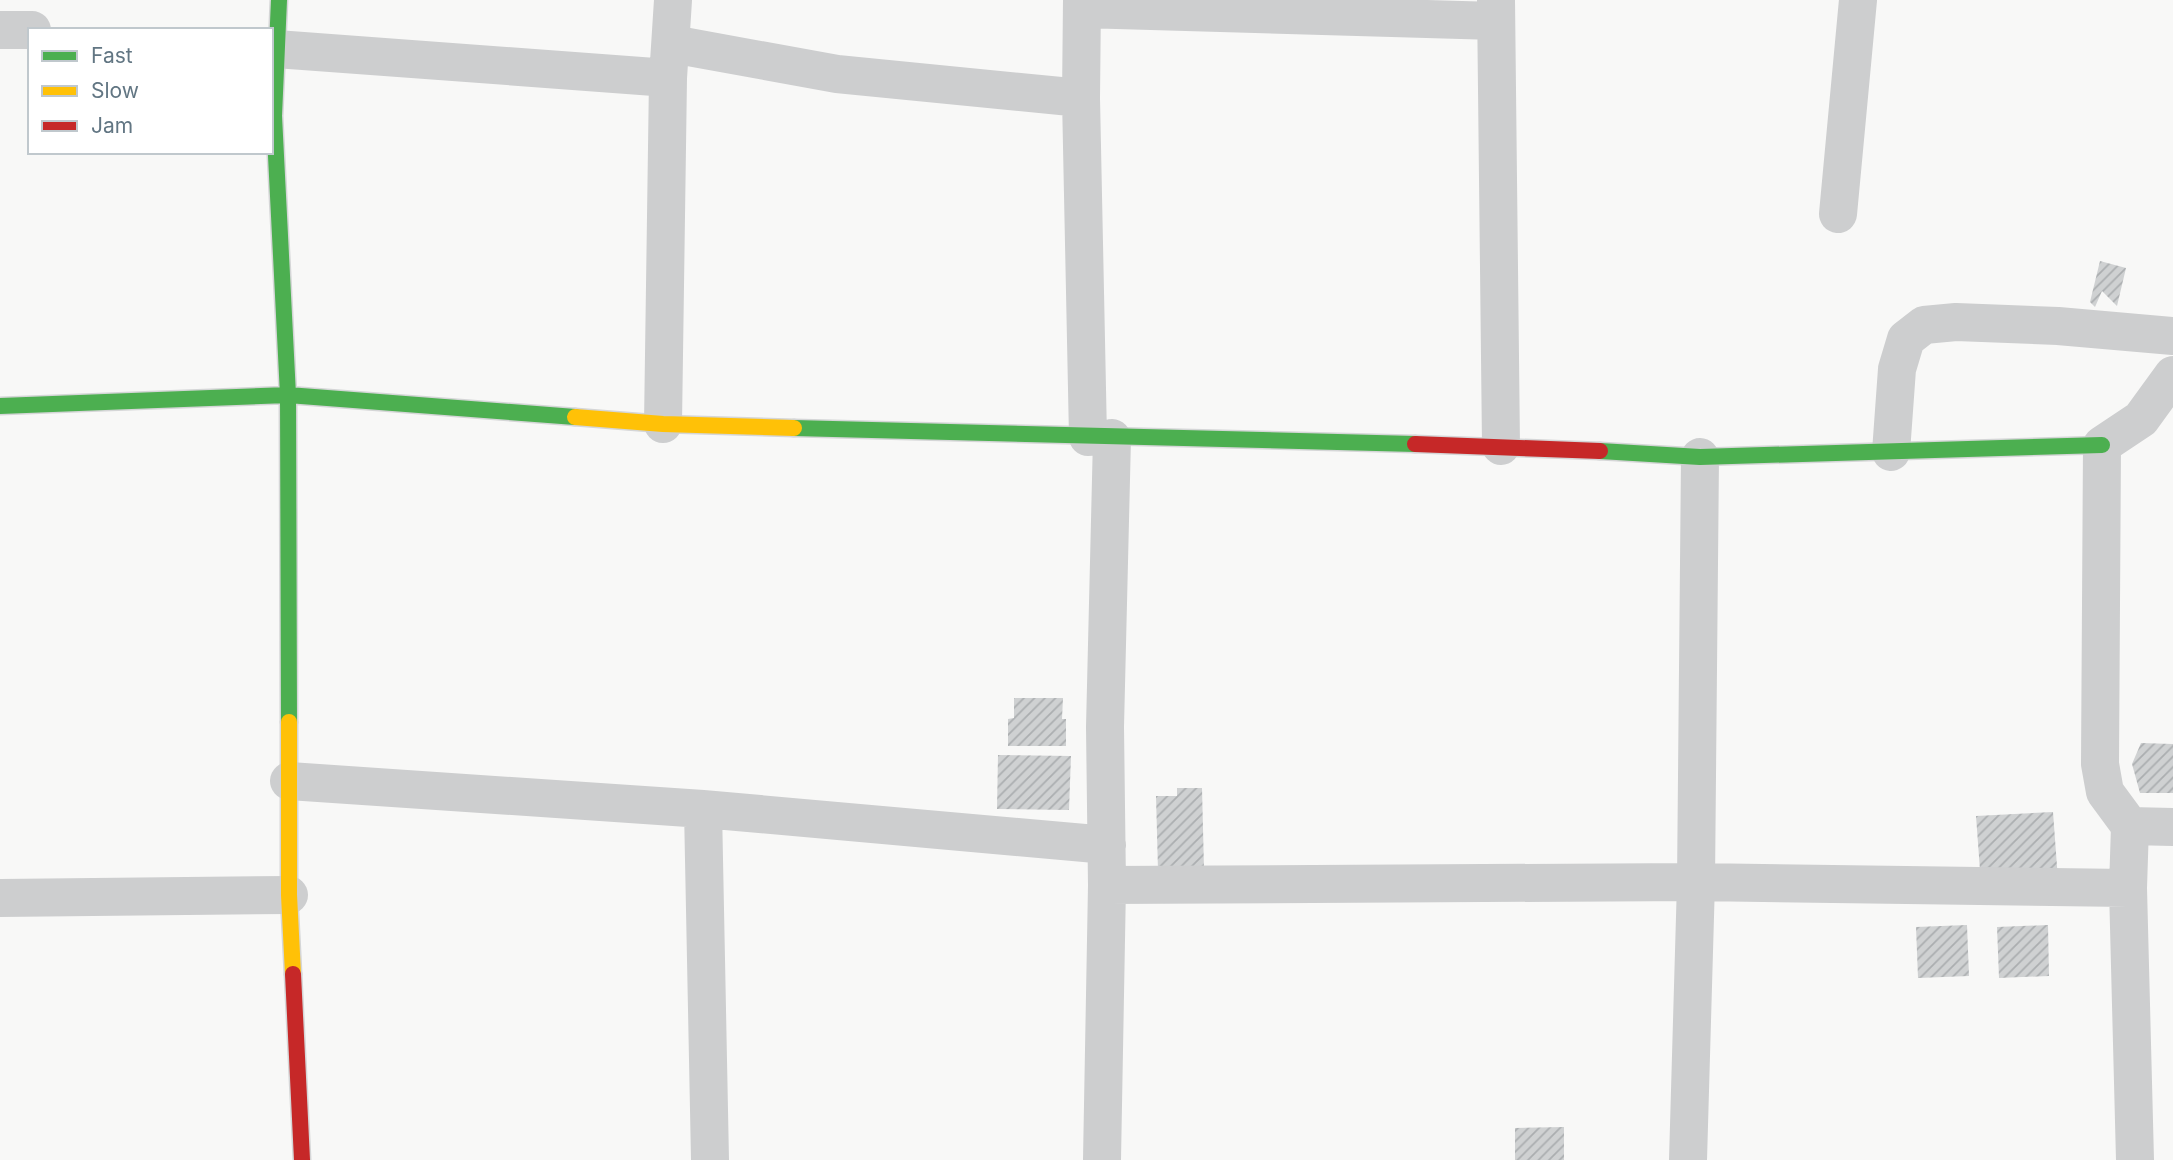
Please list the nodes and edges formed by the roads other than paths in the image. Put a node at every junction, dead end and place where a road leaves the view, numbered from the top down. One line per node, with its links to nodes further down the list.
1 (279, 0): 8 (street)
2 (673, 0): 9 (street)
3 (1858, 0): 11 (street)
4 (1082, 5): 5 (street); 10 (street)
5 (1496, 10): 20 (street)
6 (0, 30): 7 (street)
7 (28, 30)
8 (274, 48): 9 (street); 14 (street)
9 (669, 61): 10 (street); 17 (street)
10 (1081, 98): 18 (street)
11 (1838, 214)
12 (2173, 336): 21 (street)
13 (2173, 375): 16 (street)
14 (288, 395): 15 (street); 17 (street); 23 (street)
15 (0, 406)
16 (2157, 420): 19 (street)
17 (663, 424): 18 (street)
18 (1100, 438): 20 (street); 27 (street)
19 (2102, 445): 21 (street); 25 (street)
20 (1501, 446): 22 (street)
21 (1891, 452): 22 (street)
22 (1700, 457): 28 (street)
23 (289, 781): 24 (street); 31 (street)
24 (703, 810): 27 (street); 34 (street)
25 (2130, 827): 26 (street); 30 (street)
26 (2173, 827)
27 (1107, 845): 29 (street)
28 (1696, 882): 29 (street); 30 (street); 36 (street)
29 (1107, 885): 35 (street)
30 (2128, 888): 37 (street)
31 (289, 895): 32 (street); 33 (street)
32 (0, 898)
33 (302, 1160)
34 (710, 1160)
35 (1101, 1160)
36 (1688, 1160)
37 (2135, 1160)

